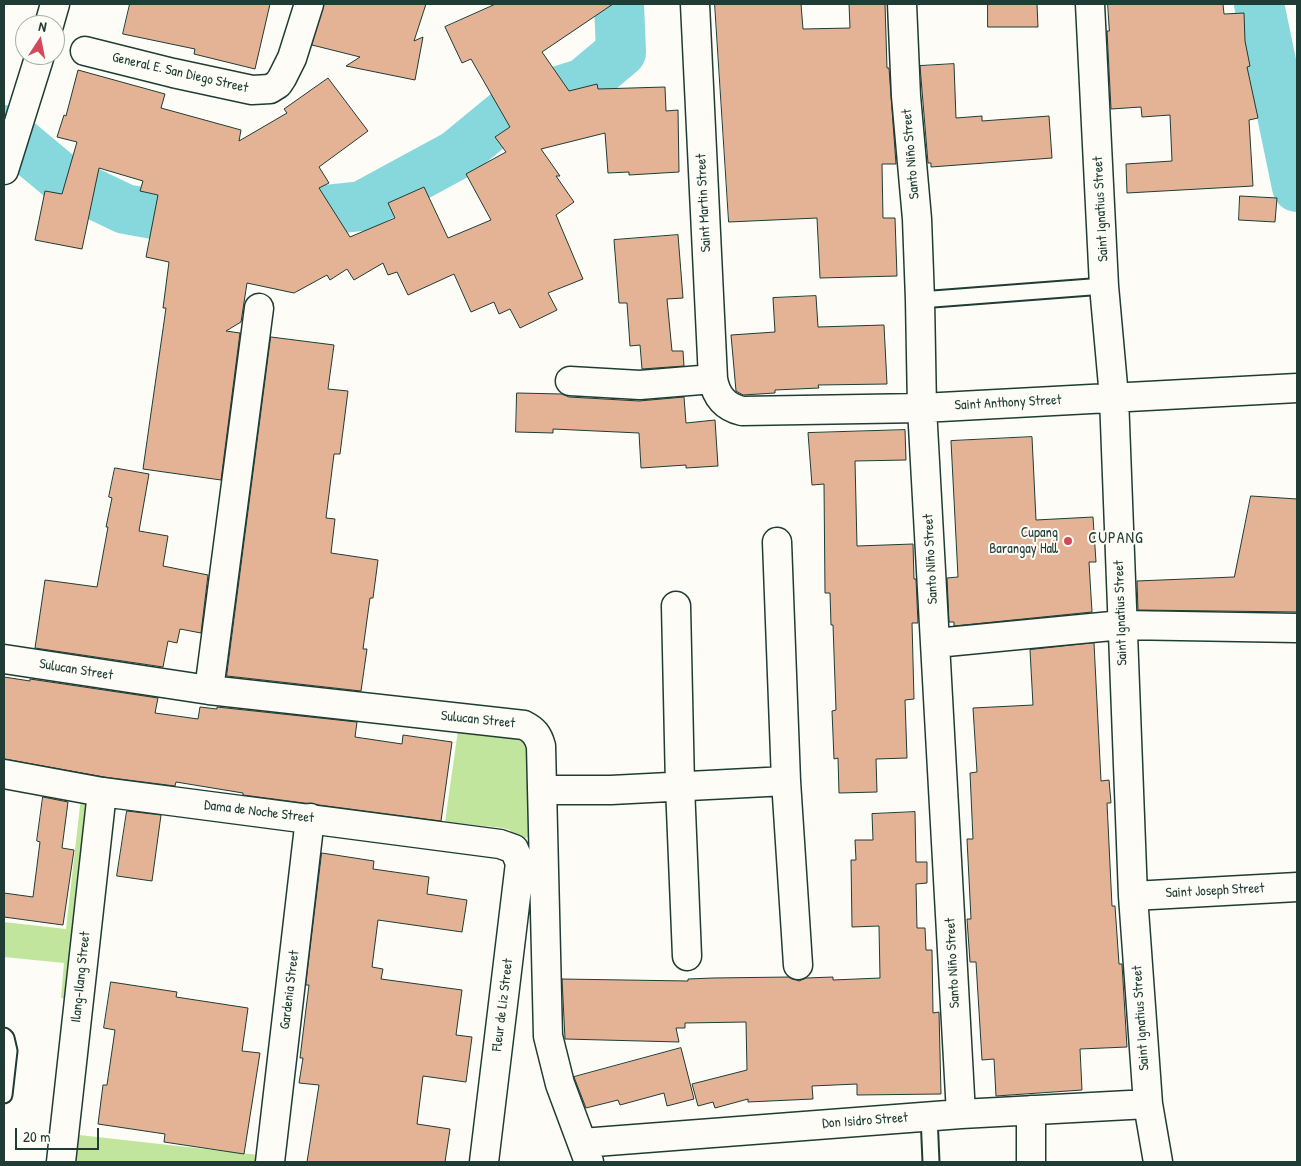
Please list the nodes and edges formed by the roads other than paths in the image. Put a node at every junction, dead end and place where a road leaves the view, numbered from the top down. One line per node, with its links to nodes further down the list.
1 (309, 4): 5 (street, General E. San Diego Street)
2 (695, 4): 13 (street, Saint Martin Street)
3 (902, 4): 9 (street, Santo Niño Street)
4 (1090, 4): 8 (street, Saint Ignatius Street)
5 (85, 51)
6 (37, 65): 7 (street)
7 (6, 161)
8 (1104, 286): 9 (lane); 14 (street, Saint Ignatius Street)
9 (920, 300): 15 (street, Santo Niño Street)
10 (259, 308): 22 (street)
11 (570, 380): 13 (street)
12 (1297, 388): 14 (street, Saint Anthony Street)
13 (717, 390): 15 (street, Saint Anthony Street)
14 (1114, 398): 15 (street, Saint Anthony Street); 18 (street, Saint Ignatius Street)
15 (922, 408): 20 (street, Santo Niño Street)
16 (777, 542): 24 (street)
17 (676, 606): 25 (street)
18 (1122, 625): 19 (street); 20 (street); 31 (street, Saint Ignatius Street)
19 (1297, 628)
20 (936, 643): 38 (street, Santo Niño Street)
21 (4, 659): 22 (street, Sulucan Street)
22 (209, 690): 26 (street, Sulucan Street)
23 (4, 774): 27 (street, Dama de Noche Street)
24 (786, 781): 25 (street); 33 (street)
25 (680, 786): 26 (street); 32 (street)
26 (542, 790): 40 (street, Sulucan Street)
27 (102, 792): 28 (street, Dama de Noche Street); 41 (street, Ilang-Ilang Street)
28 (310, 818): 29 (street, Dama de Noche Street); 42 (street, Gardenia Street)
29 (514, 849): 43 (street, Fleur de Liz Street)
30 (1297, 887): 31 (street, Saint Joseph Street)
31 (1133, 896): 36 (street, Saint Ignatius Street)
32 (687, 956)
33 (798, 965)
34 (4, 1036): 35 (lane)
35 (4, 1095)
36 (1148, 1104): 37 (street, Don Isidro Street); 46 (street, Saint Ignatius Street)
37 (1031, 1110): 38 (street, Don Isidro Street); 45 (street)
38 (961, 1114): 39 (street, Don Isidro Street)
39 (929, 1116): 40 (street, Don Isidro Street); 44 (lane)
40 (585, 1153)
41 (60, 1162)
42 (270, 1162)
43 (484, 1162)
44 (931, 1162)
45 (1031, 1162)
46 (1158, 1162)

